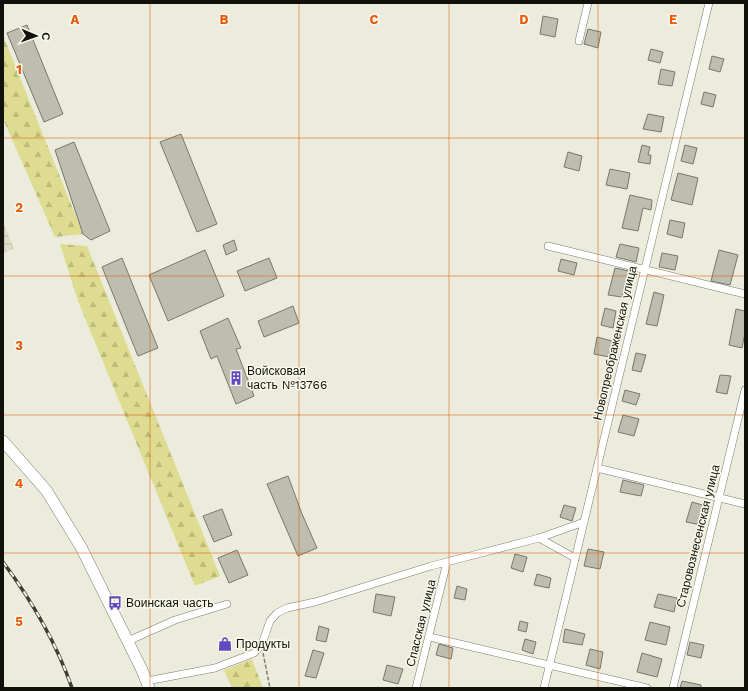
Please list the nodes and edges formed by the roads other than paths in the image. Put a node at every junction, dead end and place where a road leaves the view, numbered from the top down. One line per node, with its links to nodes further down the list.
1 (588, 3): 3 (street)
2 (709, 3): 5 (street, Новопреображенская улица)
3 (579, 41)
4 (548, 246): 5 (street)
5 (644, 269): 6 (street); 9 (street, Новопреображенская улица)
6 (745, 294)
7 (745, 390): 10 (street, Старовознесенская улица)
8 (3, 441): 18 (main road)
9 (597, 468): 10 (street); 12 (street, Новопреображенская улица)
10 (719, 497): 11 (street); 24 (street, Старовознесенская улица)
11 (745, 504)
12 (584, 522): 13 (street); 14 (street, Новопреображенская улица)
13 (540, 538): 14 (street); 15 (street)
14 (575, 558): 19 (street, Новопреображенская улица)
15 (447, 562): 17 (street, Спасская улица); 20 (street)
16 (227, 604): 18 (street)
17 (430, 637): 19 (street); 21 (street, Спасская улица)
18 (128, 641): 20 (main road)
19 (549, 665): 22 (street, Новопреображенская улица); 23 (street)
20 (146, 680)
21 (416, 688)
22 (544, 688)
23 (647, 688)
24 (673, 688)

